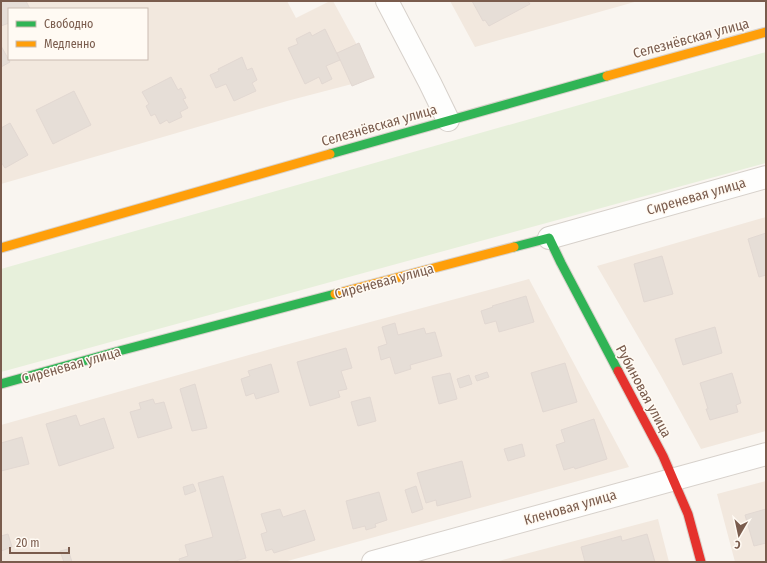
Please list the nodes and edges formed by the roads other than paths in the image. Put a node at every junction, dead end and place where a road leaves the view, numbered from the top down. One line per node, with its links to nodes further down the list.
1 (387, 1): 3 (street)
2 (766, 32): 3 (street, Селезнёвская улица)
3 (448, 120): 6 (street, Селезнёвская улица)
4 (766, 177): 5 (street, Сиреневая улица)
5 (549, 238): 7 (street, Сиреневая улица); 9 (street, Рубиновая улица)
6 (1, 248)
7 (1, 384)
8 (766, 454): 9 (street, Кленовая улица)
9 (673, 479): 10 (street, Кленовая улица); 11 (street, Рубиновая улица)
10 (373, 562)
11 (701, 562)

